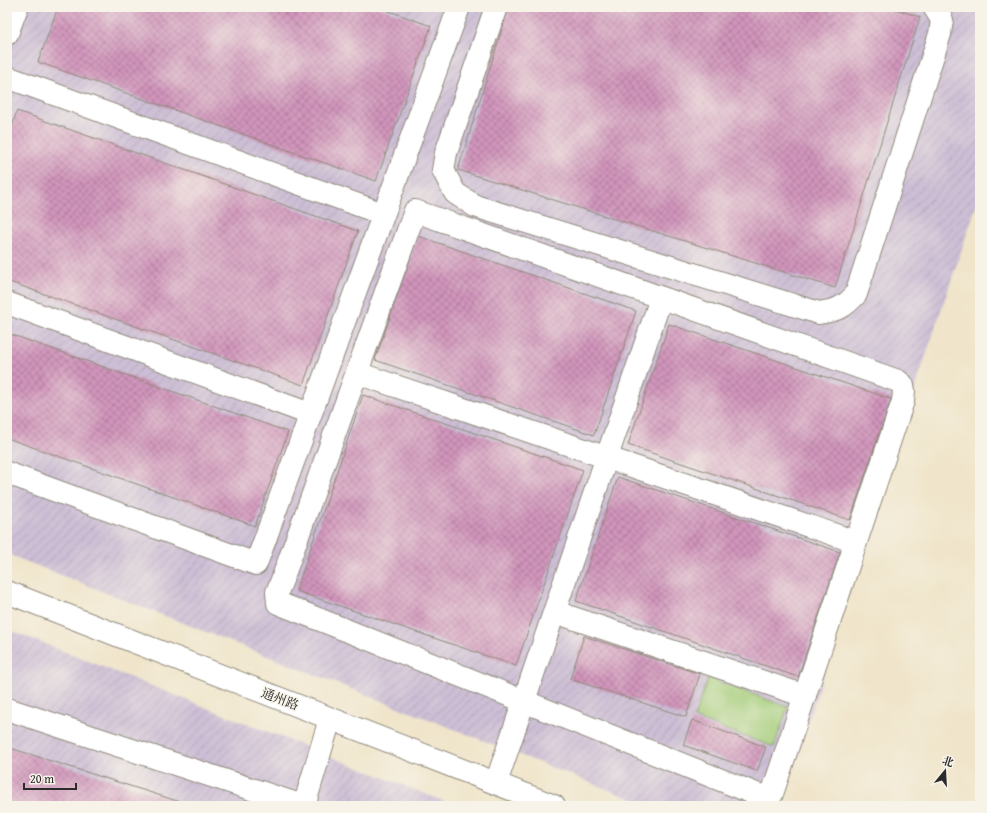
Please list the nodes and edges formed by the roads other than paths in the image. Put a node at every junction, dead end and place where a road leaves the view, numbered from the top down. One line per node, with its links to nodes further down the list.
1 (17, 7): 5 (street)
2 (458, 7): 7 (street)
3 (496, 7): 4 (street)
4 (934, 7)
5 (7, 34)
6 (7, 78): 7 (street)
7 (383, 214): 11 (street)
8 (660, 298): 10 (street); 12 (street); 14 (street)
9 (7, 303): 11 (street)
10 (357, 373): 12 (street); 18 (street)
11 (310, 414): 13 (street)
12 (607, 457): 14 (street); 16 (street)
13 (7, 473)
14 (856, 542): 17 (street)
15 (7, 592): 20 (street, 通州路)
16 (554, 612): 17 (street); 18 (street)
17 (805, 696): 18 (street)
18 (524, 702): 21 (street)
19 (7, 709): 22 (street)
20 (330, 719): 21 (street, 通州路); 22 (street)
21 (496, 783): 23 (street, 通州路)
22 (304, 806)
23 (554, 806)

